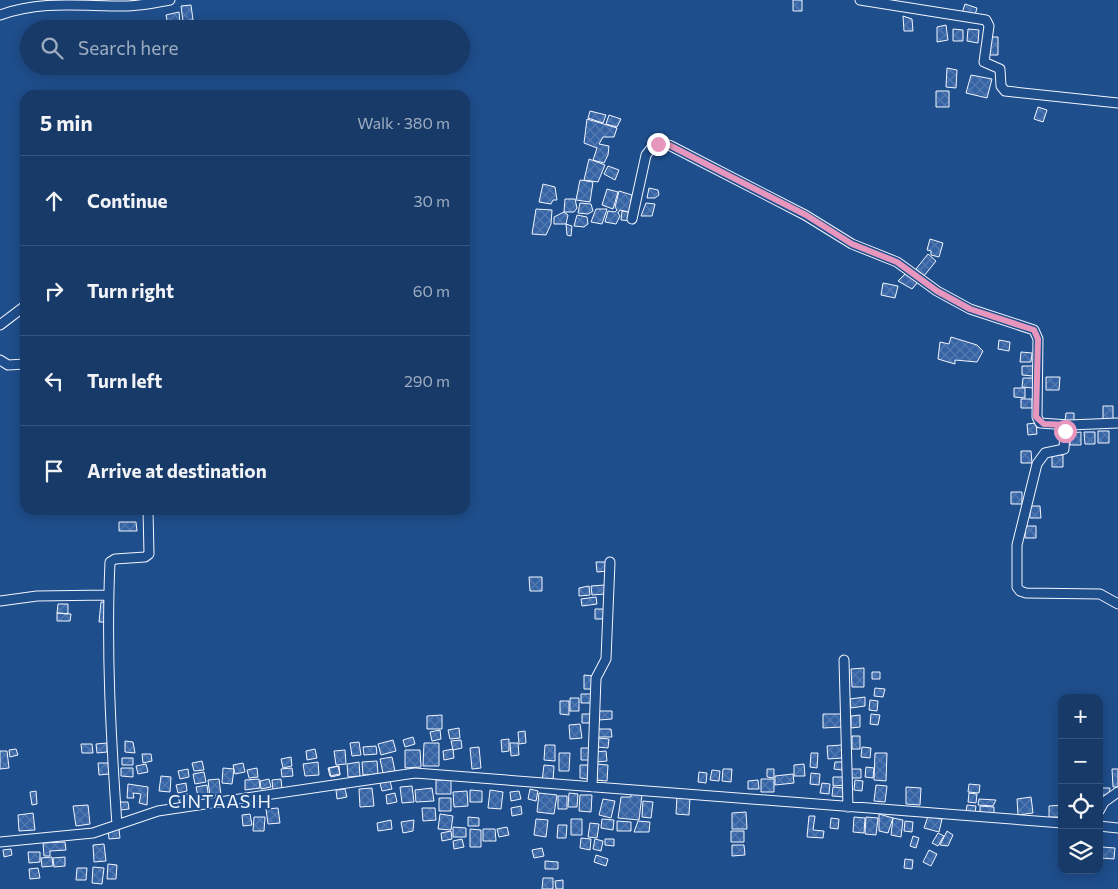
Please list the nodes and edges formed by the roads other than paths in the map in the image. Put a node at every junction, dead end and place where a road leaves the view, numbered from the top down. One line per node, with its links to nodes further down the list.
1 (170, 0): 3 (street)
2 (860, 0): 4 (street)
3 (0, 15)
4 (1118, 103)
5 (632, 219): 11 (street)
6 (20, 310): 7 (street)
7 (0, 325)
8 (0, 360): 9 (street)
9 (20, 364)
10 (1118, 423): 11 (street)
11 (1069, 425): 16 (street)
12 (148, 515): 14 (street)
13 (610, 562): 18 (street)
14 (109, 595): 15 (street); 23 (street)
15 (0, 602)
16 (1118, 604)
17 (844, 660): 21 (street)
18 (592, 787): 21 (street); 23 (street)
19 (1118, 792): 20 (street)
20 (1103, 804)
21 (848, 806): 22 (street)
22 (1058, 823)
23 (117, 825): 26 (street)
24 (1103, 826): 25 (street)
25 (1118, 828)
26 (0, 842)

